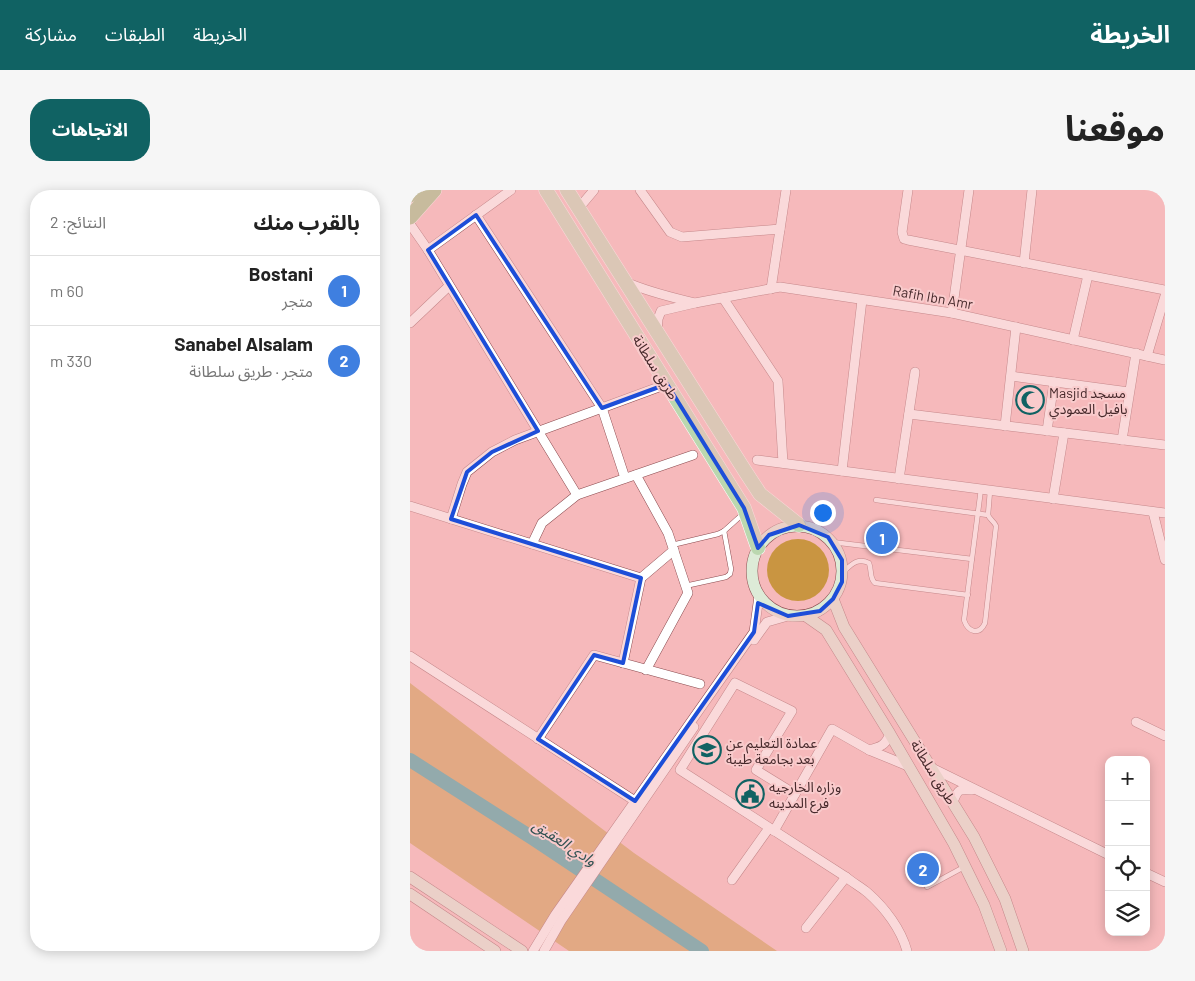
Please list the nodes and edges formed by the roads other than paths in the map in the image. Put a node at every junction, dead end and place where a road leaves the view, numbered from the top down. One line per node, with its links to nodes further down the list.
1 (414, 190): 12 (highway)
2 (434, 190): 15 (highway)
3 (511, 190): 14 (street)
4 (546, 190): 41 (main road, طريق سلطانة)
5 (566, 190): 13 (main road, طريق سلطانة)
6 (594, 190): 13 (street)
7 (640, 190): 17 (street)
8 (786, 190): 17 (street)
9 (908, 190): 19 (street)
10 (969, 190): 19 (street)
11 (1032, 190): 20 (street)
12 (410, 195)
13 (578, 208): 22 (main road, طريق سلطانة)
14 (476, 215): 18 (street); 43 (street)
15 (410, 217)
16 (410, 224): 18 (street)
17 (780, 229): 24 (street)
18 (428, 250): 23 (street)
19 (960, 251): 20 (street); 30 (street)
20 (1024, 263): 21 (street)
21 (1088, 275): 25 (street); 34 (street)
22 (623, 281): 29 (street); 33 (main road, طريق سلطانة)
23 (449, 286): 31 (street); 46 (street)
24 (771, 289): 27 (street, Rafih Ibn Amr); 28 (street, Rafih Ibn Amr)
25 (1165, 290)
26 (1165, 296): 36 (street)
27 (723, 298): 29 (street, Rafih Ibn Amr); 53 (street)
28 (862, 300): 30 (street, Rafih Ibn Amr); 54 (street)
29 (695, 303): 33 (street, Rafih Ibn Amr)
30 (952, 313): 32 (street, Rafih Ibn Amr)
31 (410, 323)
32 (1016, 327): 34 (street, Rafih Ibn Amr); 39 (street)
33 (657, 333): 69 (main road, طريق سلطانة)
34 (1073, 340): 35 (street, Rafih Ibn Amr)
35 (1136, 353): 36 (street, Rafih Ibn Amr); 42 (street)
36 (1147, 356): 37 (street, Rafih Ibn Amr)
37 (1165, 360)
38 (915, 372): 44 (street)
39 (1011, 376): 40 (street); 45 (street)
40 (1054, 382): 42 (street); 47 (street)
41 (667, 384): 43 (street); 63 (main road, طريق سلطانة)
42 (1129, 392): 49 (street)
43 (602, 408): 46 (street); 56 (street)
44 (909, 414): 45 (street); 57 (street)
45 (1005, 426): 47 (street)
46 (538, 431): 59 (street); 68 (street)
47 (1047, 431): 48 (street)
48 (1064, 433): 49 (street); 60 (street)
49 (1122, 440): 50 (street)
50 (1165, 445)
51 (693, 455): 55 (street)
52 (757, 460): 53 (street)
53 (783, 463): 54 (street)
54 (842, 471): 57 (street)
55 (636, 475): 56 (street); 73 (street)
56 (625, 478): 59 (street)
57 (899, 479): 58 (street)
58 (986, 490): 60 (street); 65 (lane); 67 (lane)
59 (577, 495): 72 (street)
60 (1053, 499): 64 (street)
61 (876, 500): 65 (lane)
62 (410, 506): 68 (street)
63 (745, 512): 70 (lane); 74 (main road, طريق سلطانة)
64 (1153, 512): 66 (street); 76 (street)
65 (978, 513): 67 (lane); 75 (lane)
66 (1165, 513)
67 (988, 515): 80 (lane)
68 (451, 519): 72 (street)
69 (799, 525): 71 (main road); 74 (main road)
70 (724, 531): 73 (lane); 79 (lane)
71 (832, 542): 75 (lane); 77 (main road)
72 (532, 544): 78 (street)
73 (673, 548): 78 (street); 79 (street)
74 (758, 548): 81 (main road)
75 (972, 559): 80 (lane)
76 (1165, 560)
77 (842, 572): 80 (lane); 82 (main road)
78 (641, 578): 86 (street)
79 (685, 586): 87 (street)
80 (968, 595)
81 (759, 596): 83 (main road); 98 (street)
82 (833, 599): 84 (main road); 95 (main road, طريق سلطانة)
83 (788, 616): 84 (main road); 100 (street)
84 (806, 616): 90 (main road, طريق سلطانة)
85 (410, 656): 92 (street)
86 (623, 663): 87 (street); 92 (street)
87 (646, 670): 88 (street)
88 (700, 684)
89 (1136, 722): 91 (street)
90 (890, 734): 93 (street); 94 (main road, طريق سلطانة)
91 (1165, 736)
92 (538, 738): 98 (street)
93 (869, 750): 94 (street); 97 (street)
94 (908, 766): 103 (main road, طريق سلطانة)
95 (932, 768): 96 (street); 99 (main road, طريق سلطانة)
96 (976, 790): 99 (street); 102 (street)
97 (795, 794): 101 (street); 101 (street)
98 (635, 801): 100 (street)
99 (953, 802): 119 (main road, طريق سلطانة)
100 (622, 825): 111 (street)
101 (771, 829): 106 (street); 107 (street)
102 (1105, 853)
103 (965, 866): 109 (lane); 118 (main road, طريق سلطانة)
104 (1150, 875): 108 (street)
105 (410, 877): 114 (main road)
106 (846, 877): 112 (street); 117 (street)
107 (732, 880)
108 (1165, 882)
109 (927, 887)
110 (410, 894): 113 (main road)
111 (558, 918): 115 (street); 116 (street)
112 (806, 928)
113 (495, 951)
114 (522, 951)
115 (533, 951)
116 (544, 951)
117 (907, 951)
118 (1001, 951)
119 (1023, 951)

